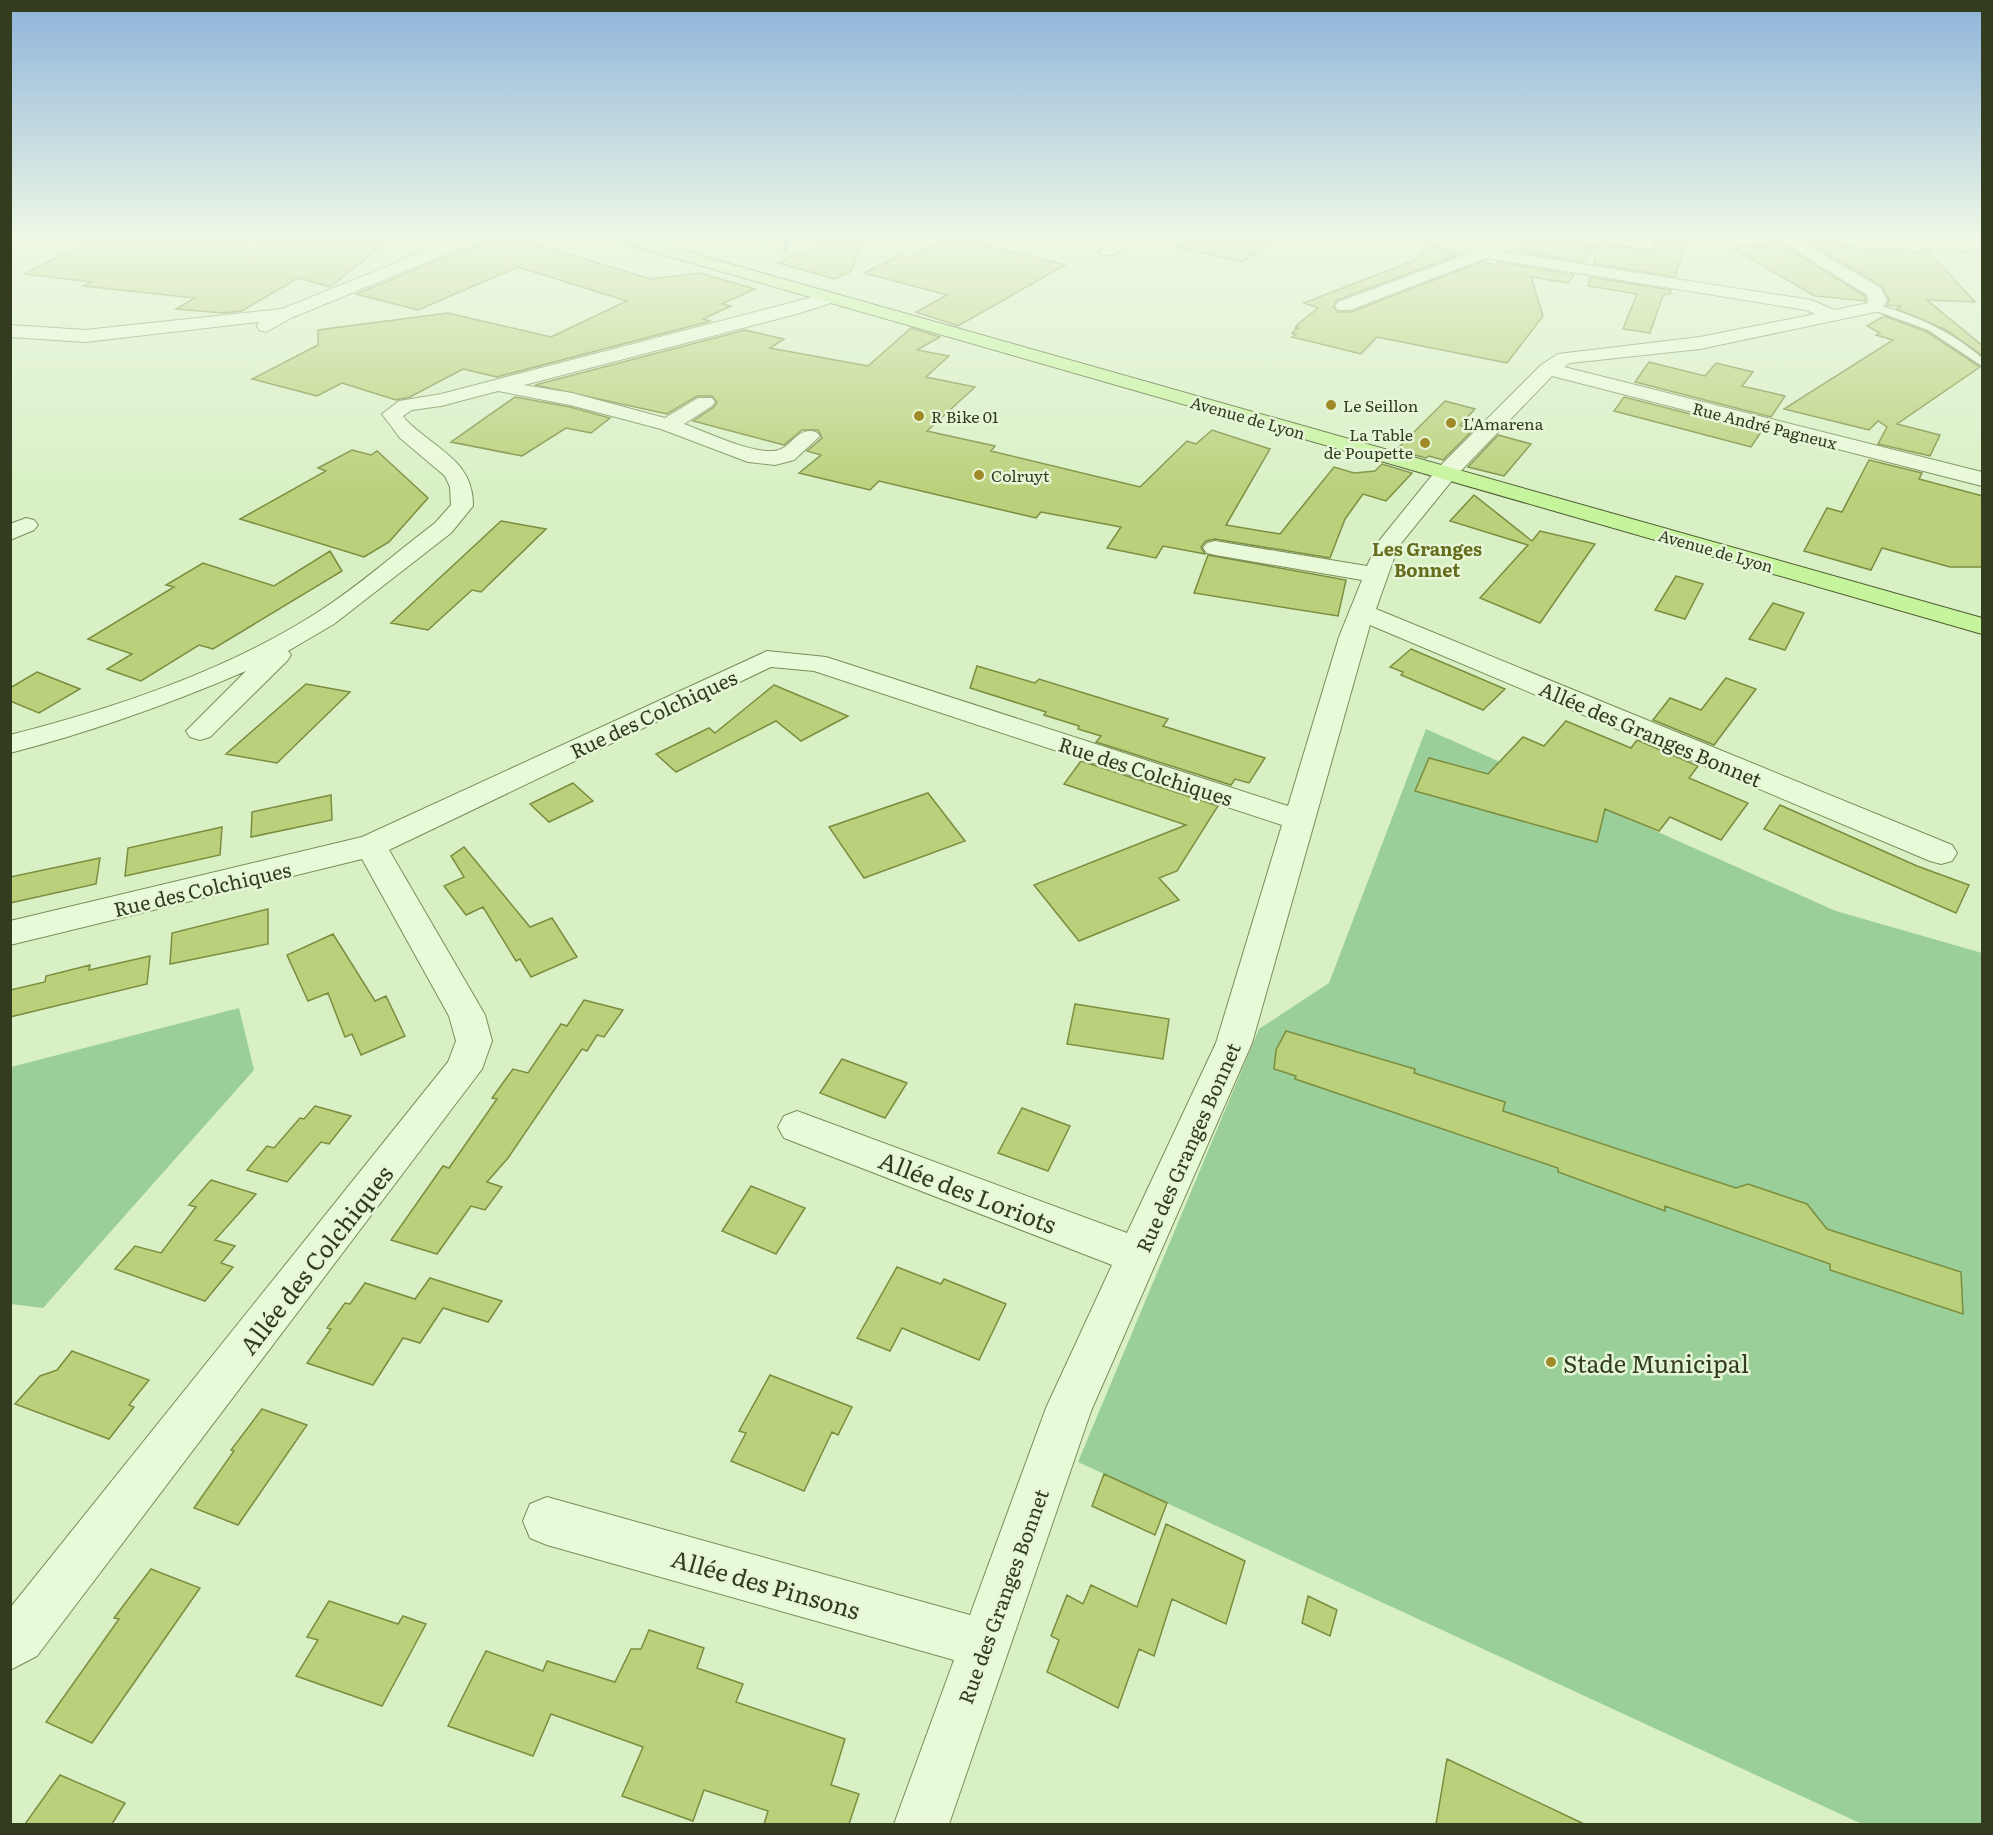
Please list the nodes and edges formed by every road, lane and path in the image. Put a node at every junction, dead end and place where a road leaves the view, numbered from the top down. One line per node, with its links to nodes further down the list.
1 (207, 323): 7 (street)
2 (269, 323): 8 (street)
3 (744, 323): 11 (street)
4 (915, 323): 16 (main road, Avenue de Lyon)
5 (1800, 323): 10 (street)
6 (1924, 323): 9 (lane)
7 (10, 331)
8 (245, 335)
9 (1983, 363)
10 (1548, 369): 16 (street, Rue des Granges Bonnet); 17 (street, Rue André Pagneux)
11 (506, 387): 13 (street); 14 (street); 24 (street)
12 (705, 402): 14 (street)
13 (491, 408)
14 (668, 425): 15 (street)
15 (809, 436)
16 (1446, 473): 21 (street, Rue des Granges Bonnet); 23 (main road, Avenue de Lyon)
17 (1983, 479)
18 (10, 522): 19 (street)
19 (10, 533)
20 (1215, 548): 21 (street)
21 (1376, 575): 22 (street, Rue des Granges Bonnet)
22 (1361, 612): 27 (street, Rue des Granges Bonnet); 29 (street, Allée des Granges Bonnet)
23 (1983, 626)
24 (301, 632): 25 (street); 26 (street)
25 (200, 731)
26 (10, 744)
27 (1299, 820): 28 (street, Rue des Colchiques); 32 (street, Rue des Granges Bonnet)
28 (371, 846): 30 (street, Rue des Colchiques); 35 (street, Allée des Colchiques)
29 (1941, 853)
30 (10, 933)
31 (797, 1127): 32 (street, Allée des Loriots)
32 (1138, 1256): 34 (street, Rue des Granges Bonnet)
33 (547, 1521): 34 (street, Allée des Pinsons)
34 (985, 1644): 36 (street, Rue des Granges Bonnet)
35 (10, 1645)
36 (921, 1824)

